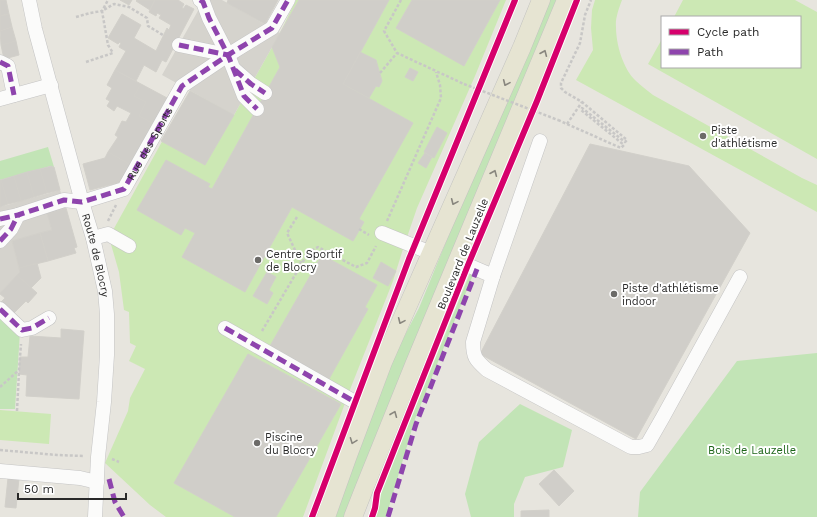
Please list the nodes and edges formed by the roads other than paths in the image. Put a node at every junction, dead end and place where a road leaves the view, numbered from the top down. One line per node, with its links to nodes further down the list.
1 (29, 0): 10 (street, Route de Blocry)
2 (200, 0): 7 (street)
3 (288, 0): 7 (street)
4 (541, 0): 23 (main road, one-way to 23)
5 (566, 0): 24 (main road, Boulevard de Lauzelle, one-way to 5)
6 (179, 45): 7 (street)
7 (228, 55): 9 (street); 16 (street, Rue des Sports)
8 (0, 62): 12 (street)
9 (234, 68): 11 (street); 14 (street)
10 (51, 85): 12 (street); 16 (street, Route de Blocry)
11 (265, 94)
12 (14, 95): 13 (street)
13 (0, 99)
14 (257, 109)
15 (540, 142): 25 (street)
16 (82, 202): 17 (street, Rue des Sports); 20 (street, Route de Blocry)
17 (18, 215): 18 (street); 21 (street)
18 (0, 219)
19 (382, 233): 23 (street)
20 (96, 237): 22 (street); 32 (street, Route de Blocry)
21 (0, 241)
22 (129, 246)
23 (431, 253): 34 (main road, one-way to 34)
24 (458, 261): 25 (street); 35 (main road, Boulevard de Lauzelle, one-way to 24)
25 (493, 276): 26 (street)
26 (740, 277)
27 (0, 309): 28 (street)
28 (49, 318)
29 (226, 328): 30 (street)
30 (355, 402)
31 (0, 472): 32 (street)
32 (97, 482): 33 (street, Route de Blocry)
33 (95, 517)
34 (326, 517)
35 (353, 517)

